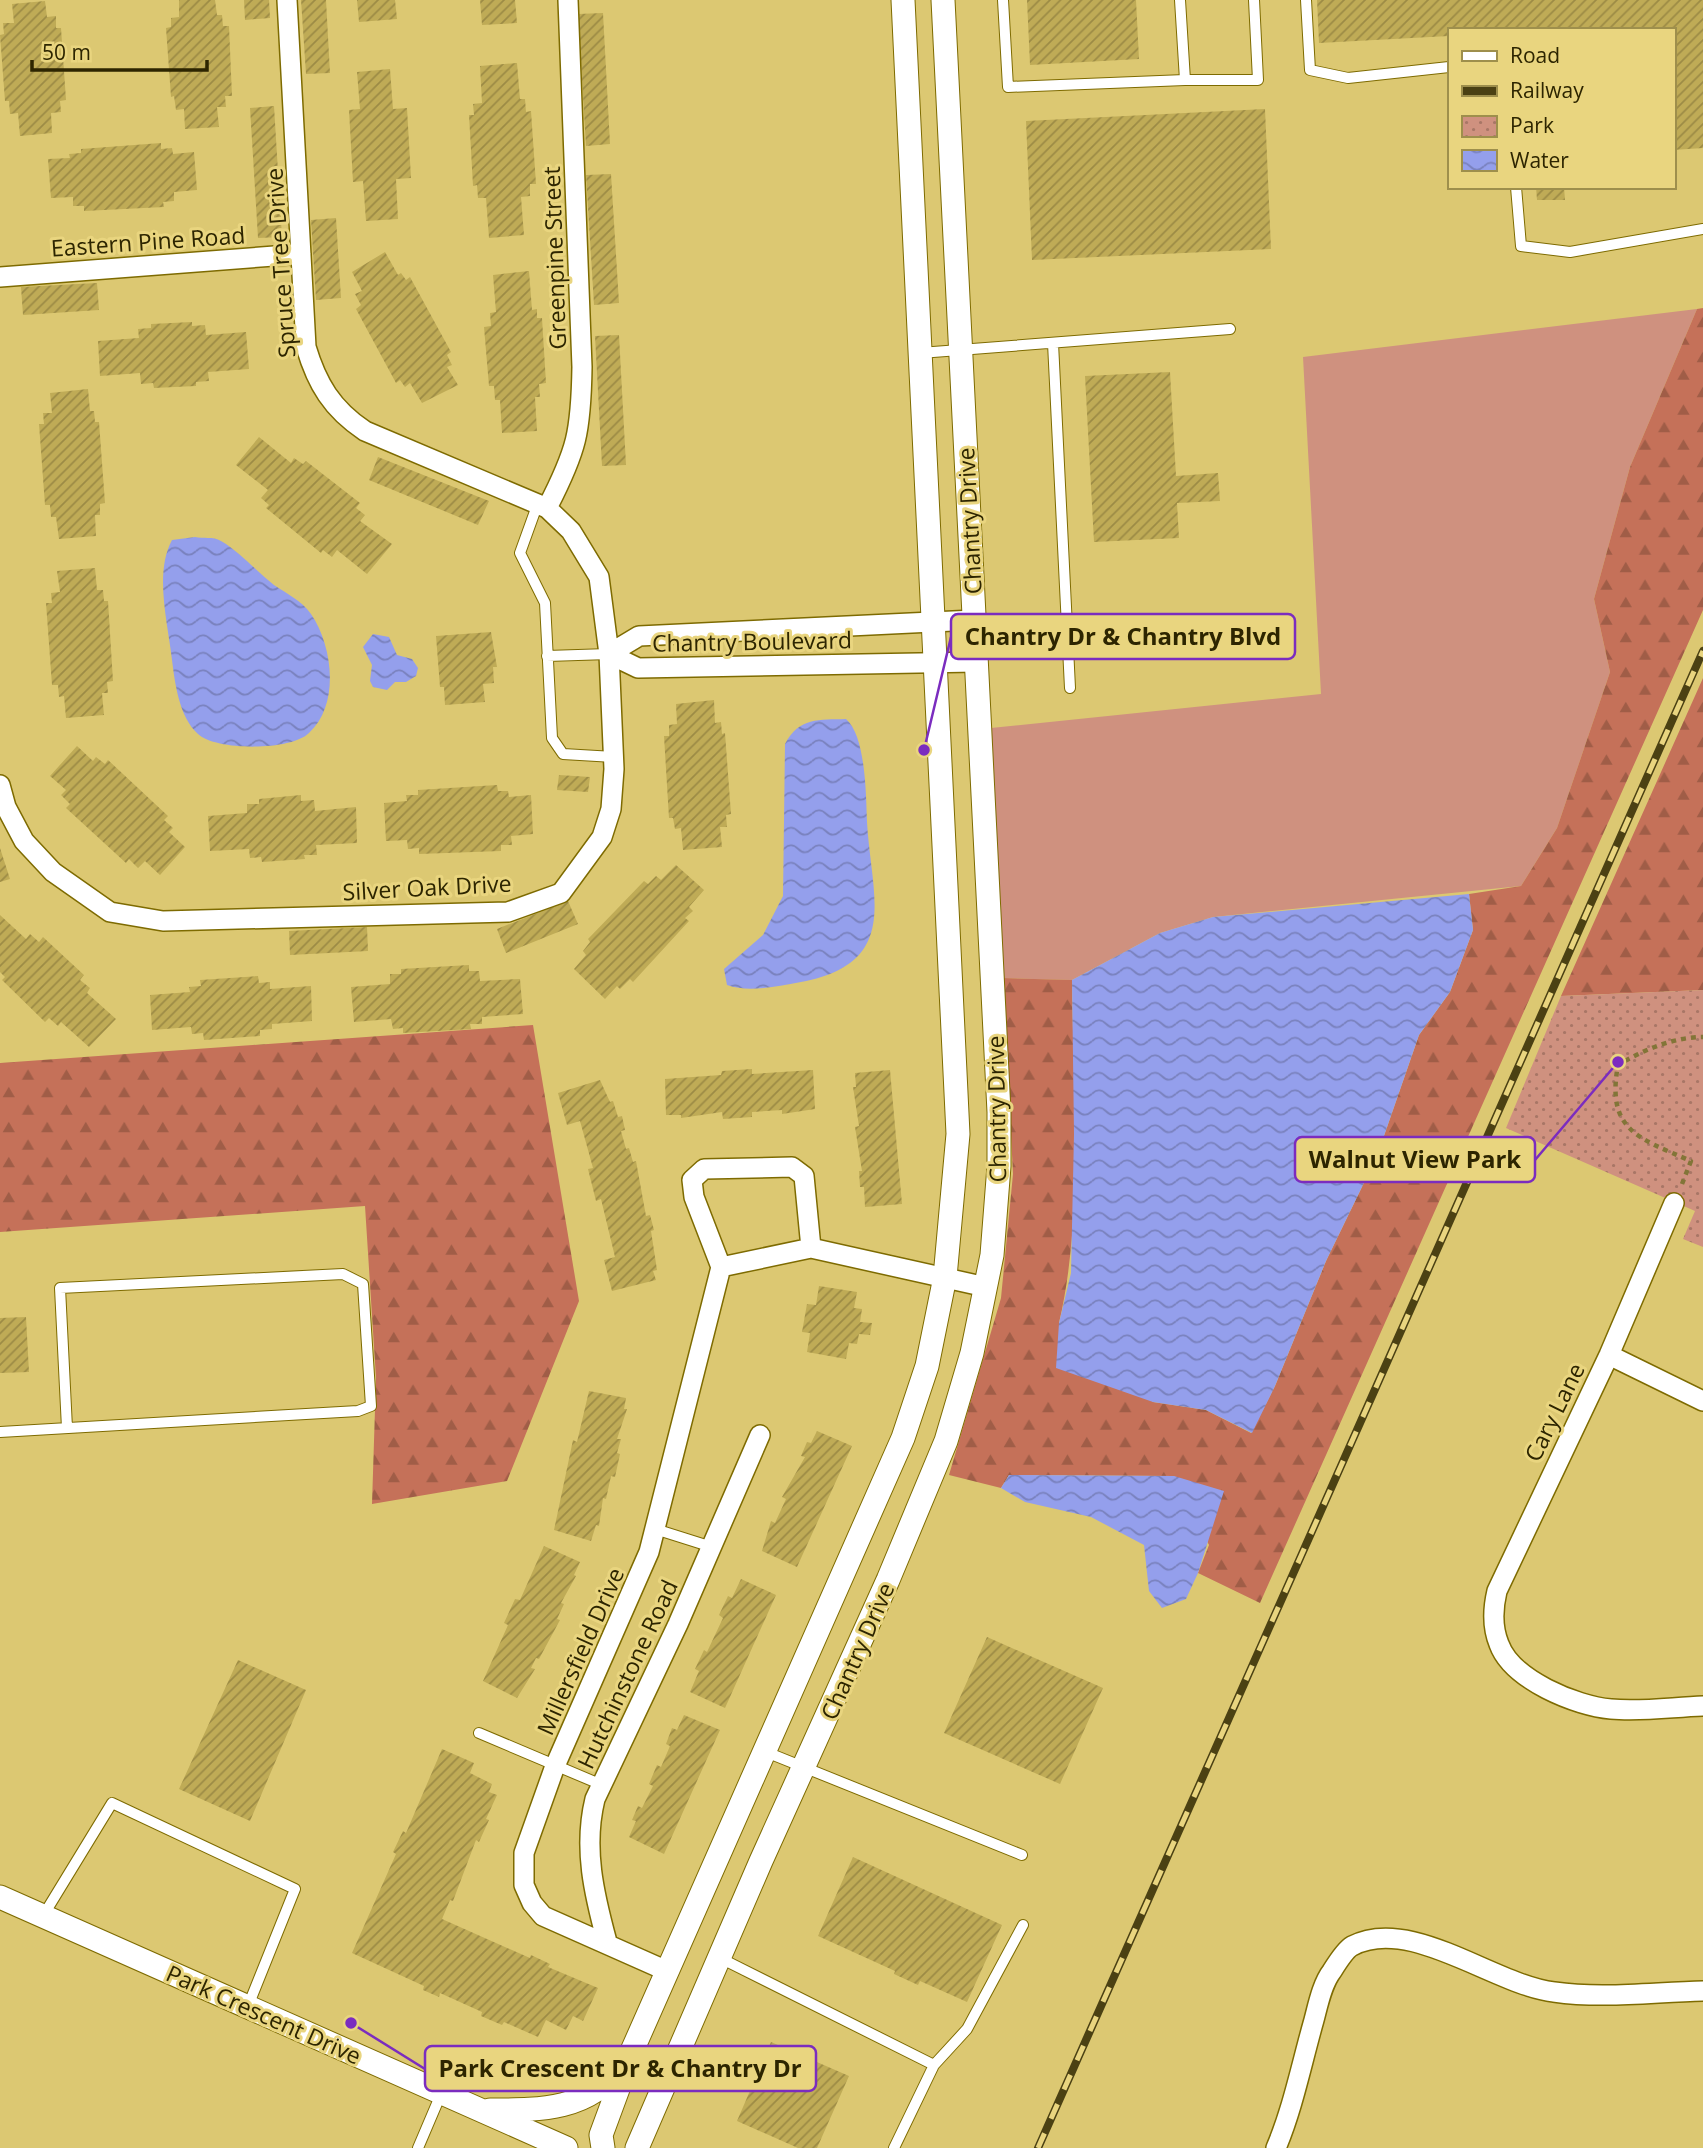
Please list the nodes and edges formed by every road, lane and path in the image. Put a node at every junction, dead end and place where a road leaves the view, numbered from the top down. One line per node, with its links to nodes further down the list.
1 (287, 0): 13 (street, Spruce Tree Drive)
2 (568, 0): 19 (street, Greenpine Street)
3 (903, 0): 18 (street, Chantry Drive)
4 (943, 0): 17 (street, Chantry Drive)
5 (1003, 0): 10 (lane)
6 (1180, 0): 10 (lane)
7 (1254, 0): 10 (lane)
8 (1306, 0): 9 (lane)
9 (1448, 66)
10 (1185, 80)
11 (1516, 189): 12 (lane)
12 (1703, 229)
13 (301, 254): 14 (street, Eastern Pine Road); 19 (street, Spruce Tree Drive)
14 (0, 277)
15 (1230, 330): 16 (lane)
16 (1053, 343): 17 (lane); 26 (lane)
17 (961, 350): 18 (lane); 20 (street, Chantry Drive)
18 (920, 353): 21 (street, Chantry Drive)
19 (542, 505): 22 (street, Silver Oak Drive); 23 (lane)
20 (974, 620): 21 (street, Chantry Boulevard); 25 (street, Chantry Drive)
21 (933, 621): 22 (street, Chantry Boulevard); 24 (street, Chantry Drive)
22 (609, 654): 23 (lane); 24 (street, Chantry Boulevard); 27 (street, Silver Oak Drive)
23 (548, 656): 27 (lane)
24 (934, 662): 25 (street, Chantry Boulevard); 33 (street, Chantry Drive)
25 (976, 662): 34 (street, Chantry Drive)
26 (1070, 688)
27 (614, 757): 28 (street, Silver Oak Drive)
28 (0, 785)
29 (1703, 1037): 30 (path)
30 (1674, 1203): 35 (street, Cary Lane)
31 (811, 1248): 32 (street); 32 (street); 33 (street)
32 (721, 1267): 40 (street, Millersfield Drive)
33 (946, 1277): 34 (street); 44 (street, Chantry Drive)
34 (986, 1287): 46 (street, Chantry Drive)
35 (1609, 1355): 36 (street); 42 (street, Cary Lane)
36 (1703, 1401)
37 (67, 1428): 37 (lane); 38 (lane)
38 (0, 1433)
39 (760, 1435): 41 (street, Hutchinstone Road)
40 (655, 1529): 41 (lane); 45 (street, Millersfield Drive)
41 (712, 1547): 47 (street, Hutchinstone Road)
42 (1703, 1706)
43 (479, 1733): 45 (lane)
44 (766, 1752): 46 (lane); 54 (street, Chantry Drive)
45 (555, 1766): 47 (lane); 52 (street, Millersfield Drive)
46 (806, 1768): 48 (lane); 53 (street, Chantry Drive)
47 (602, 1786): 52 (street, Hutchinstone Road)
48 (1022, 1855)
49 (0, 1897): 50 (street, Park Crescent Drive)
50 (43, 1916): 56 (street, Park Crescent Drive); 56 (lane)
51 (1024, 1925): 58 (lane)
52 (607, 1942): 54 (street, Millersfield Drive)
53 (720, 1958): 58 (lane); 64 (street, Chantry Drive)
54 (667, 1971): 57 (street, Chantry Drive)
55 (1703, 1991): 66 (street)
56 (248, 2007): 59 (street, Park Crescent Drive)
57 (632, 2051): 60 (street); 63 (street, Chantry Drive)
58 (934, 2065): 65 (lane)
59 (442, 2093): 60 (street, Park Crescent Drive); 61 (lane)
60 (480, 2110): 62 (street, Park Crescent Drive)
61 (418, 2148)
62 (566, 2148)
63 (603, 2148)
64 (637, 2148)
65 (894, 2148)
66 (1276, 2148)

